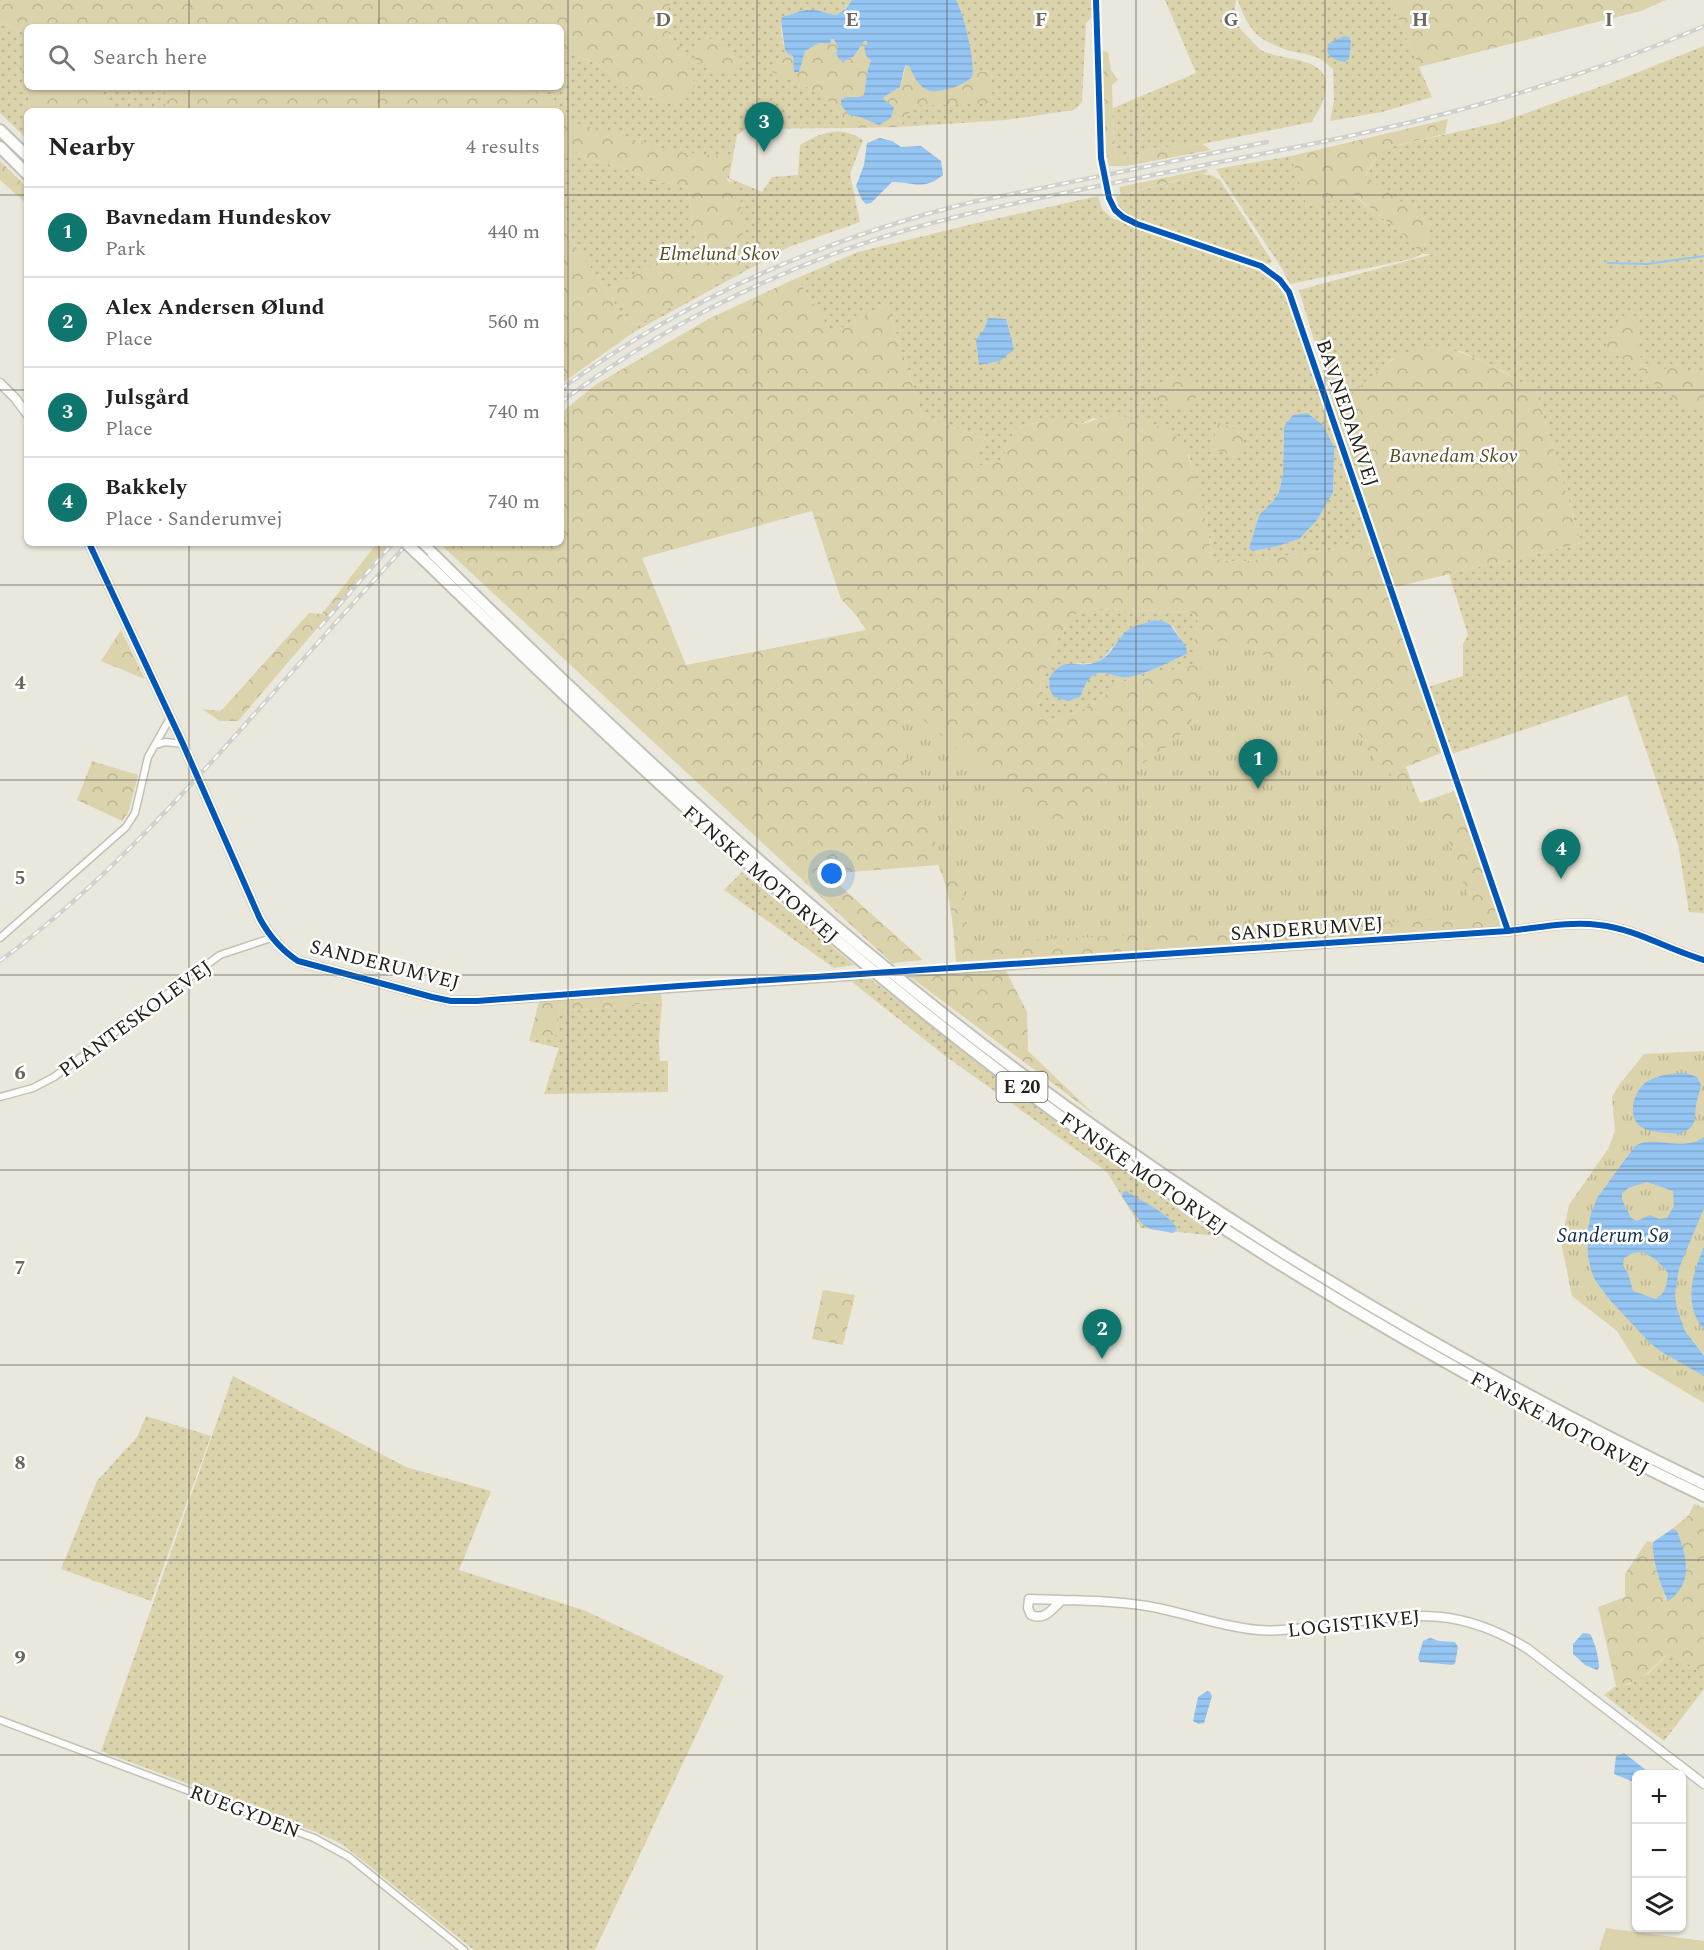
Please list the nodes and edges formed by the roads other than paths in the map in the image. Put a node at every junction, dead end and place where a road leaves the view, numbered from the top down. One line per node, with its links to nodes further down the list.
1 (1096, 0): 15 (street, BAVNEDAMVEJ, bridge)
2 (0, 130): 4 (highway)
3 (0, 147): 5 (highway)
4 (24, 153)
5 (24, 171)
6 (0, 382): 7 (street)
7 (24, 410)
8 (90, 546): 12 (street, SANDERUMVEJ)
9 (411, 546): 11 (highway, FYNSKE MOTORVEJ / E 20, bridge)
10 (423, 546): 11 (highway, FYNSKE MOTORVEJ / E 20)
11 (428, 556): 22 (highway, FYNSKE MOTORVEJ / E 20); 23 (highway, FYNSKE MOTORVEJ / E 20)
12 (170, 718): 13 (street, SANDERUMVEJ); 14 (street)
13 (183, 744): 14 (street); 17 (street, SANDERUMVEJ)
14 (156, 745): 16 (street)
15 (1508, 931): 18 (street, SANDERUMVEJ); 19 (street, SANDERUMVEJ)
16 (0, 938)
17 (271, 938): 20 (street, SANDERUMVEJ); 21 (street, PLANTESKOLEVEJ)
18 (1704, 960)
19 (906, 972)
20 (861, 975)
21 (0, 1098)
22 (1704, 1484)
23 (1704, 1496)
24 (1062, 1600): 26 (street, LOGISTIKVEJ)
25 (0, 1720): 27 (street, RUEGYDEN)
26 (1704, 1784)
27 (464, 1950)

